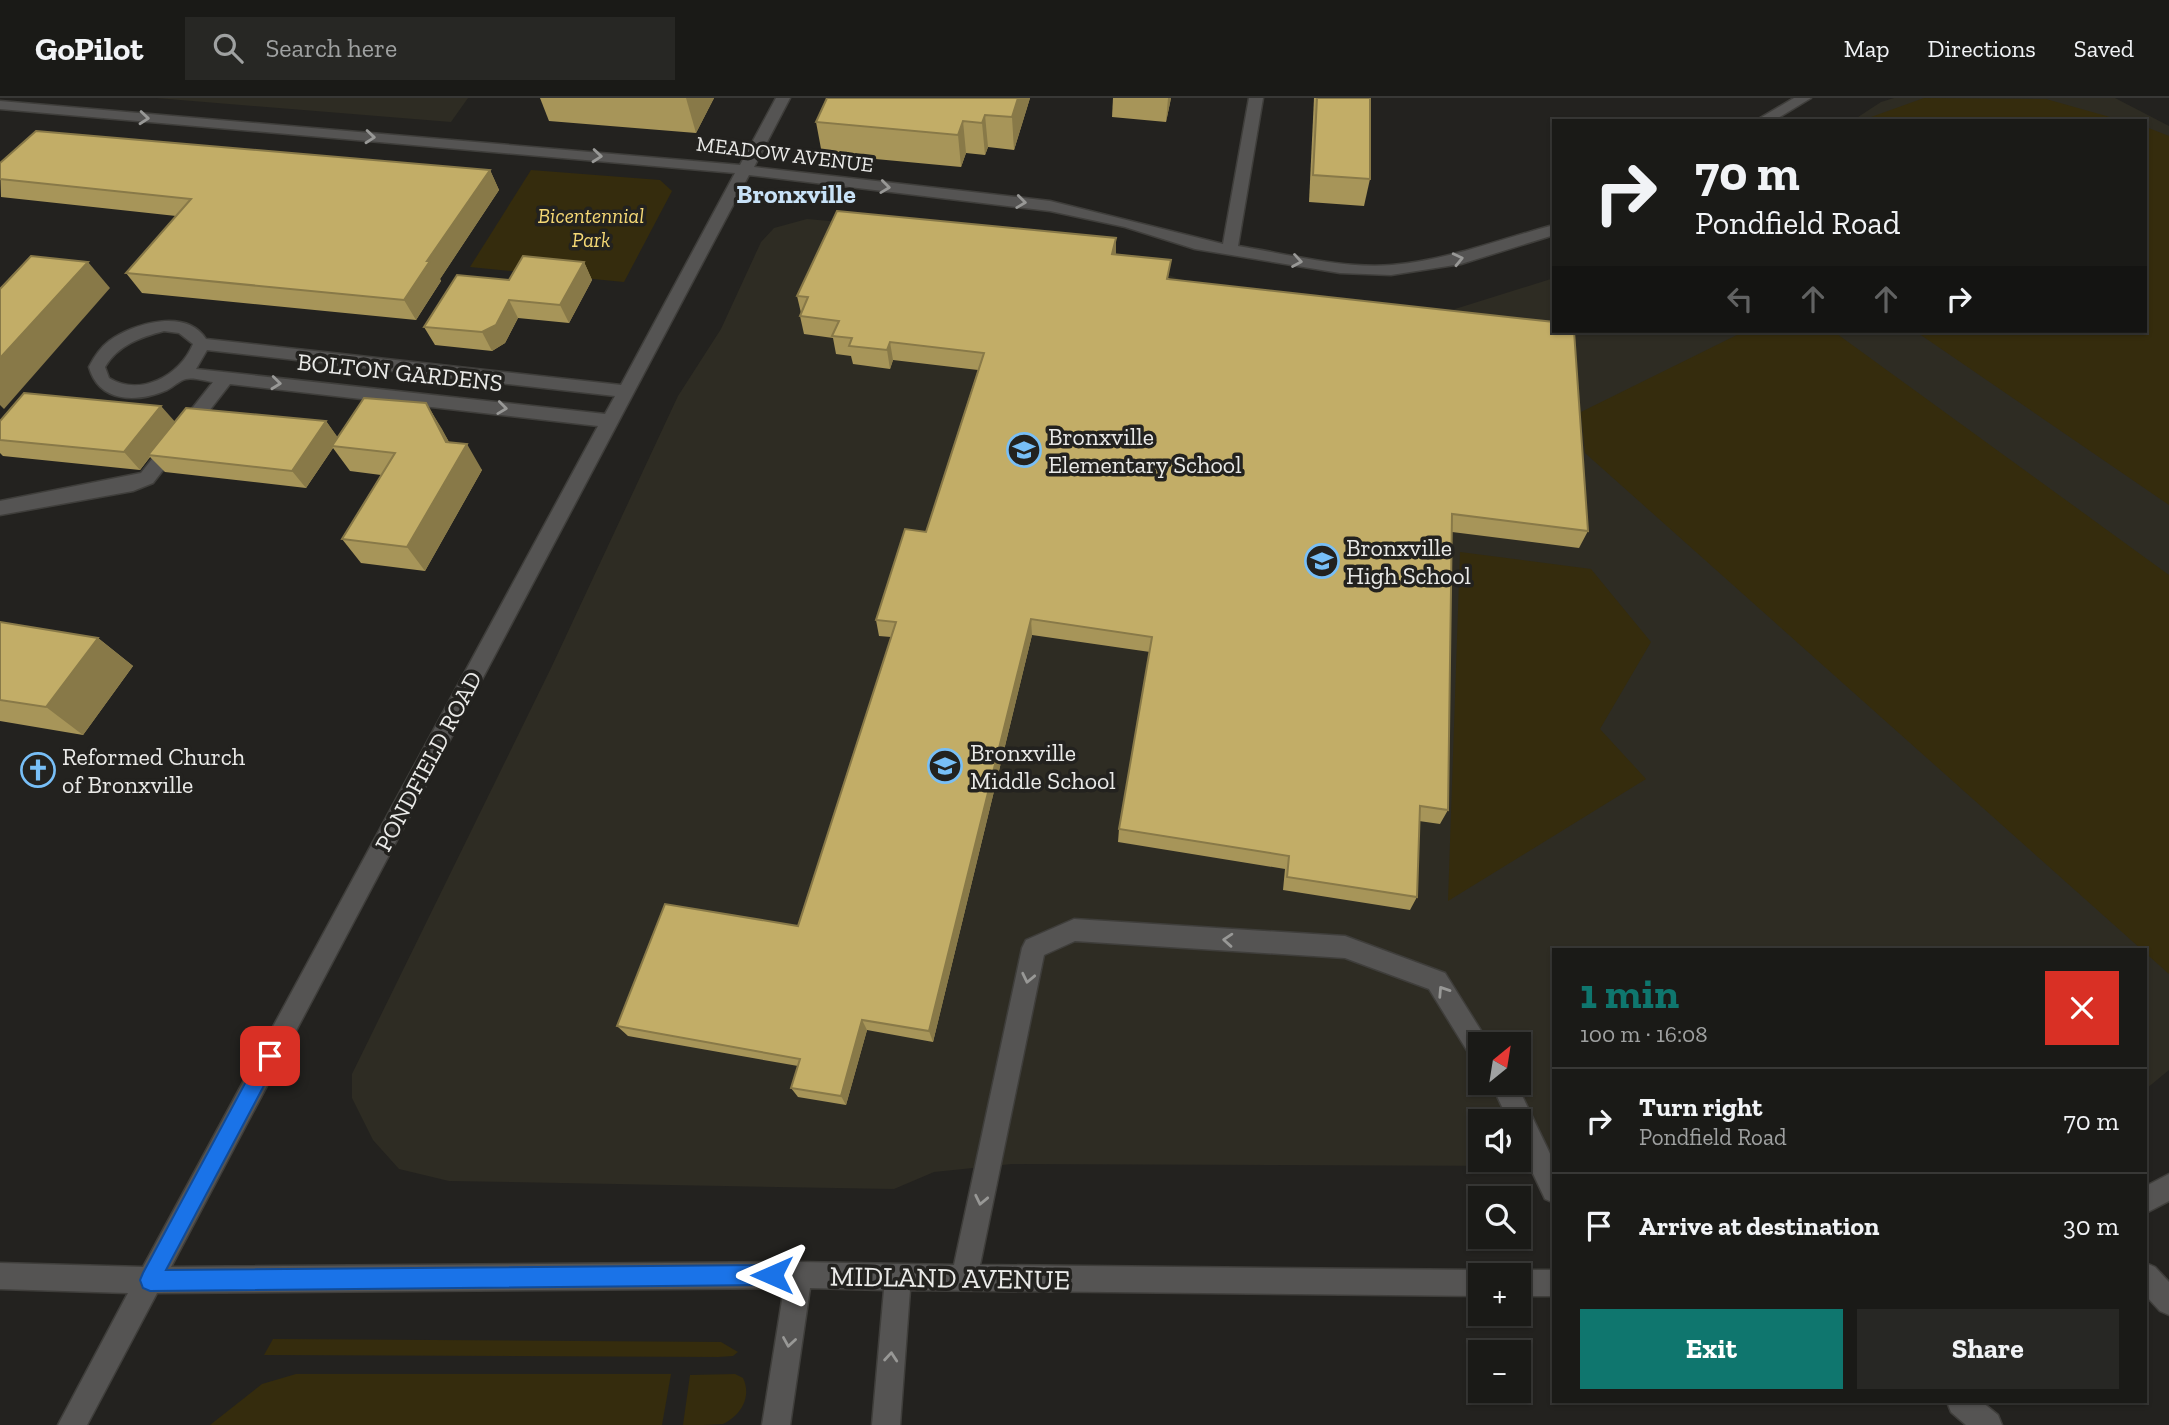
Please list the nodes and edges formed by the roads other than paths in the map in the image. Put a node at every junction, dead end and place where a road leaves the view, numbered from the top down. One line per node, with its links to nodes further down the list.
1 (783, 98): 6 (street, PONDFIELD ROAD)
2 (1256, 98): 8 (street)
3 (1804, 98): 5 (street)
4 (0, 106): 6 (street, MEADOW AVENUE, one-way to 6)
5 (1766, 119)
6 (745, 170): 8 (street, MEADOW AVENUE, one-way to 8); 12 (street, PONDFIELD ROAD)
7 (1552, 231): 8 (street, MEADOW AVENUE, one-way to 7)
8 (1229, 251)
9 (201, 344): 10 (street); 10 (street, BOLTON GARDENS); 12 (street, BOLTON GARDENS)
10 (184, 373): 11 (street, BOLTON GARDENS)
11 (226, 378): 13 (street, BOLTON GARDENS, one-way to 13); 14 (street)
12 (626, 391): 13 (street, PONDFIELD ROAD)
13 (610, 421): 25 (street, PONDFIELD ROAD)
14 (0, 508)
15 (1469, 1032): 24 (street, one-way to 24)
16 (1509, 1096): 17 (street)
17 (1552, 1186)
18 (2169, 1187): 19 (street)
19 (2147, 1199)
20 (799, 1275): 22 (street, MIDLAND AVENUE); 25 (street, MIDLAND AVENUE); 32 (street, one-way to 32)
21 (0, 1276): 25 (street, MIDLAND AVENUE)
22 (898, 1277): 24 (street, MIDLAND AVENUE); 33 (street, one-way to 22)
23 (2147, 1277): 29 (street)
24 (964, 1278): 26 (street, MIDLAND AVENUE)
25 (150, 1280): 31 (street, PONDFIELD ROAD)
26 (1468, 1283)
27 (1531, 1283): 28 (street)
28 (1552, 1283)
29 (2169, 1302)
30 (1962, 1403): 34 (street)
31 (72, 1425)
32 (776, 1425)
33 (886, 1425)
34 (1988, 1425)

